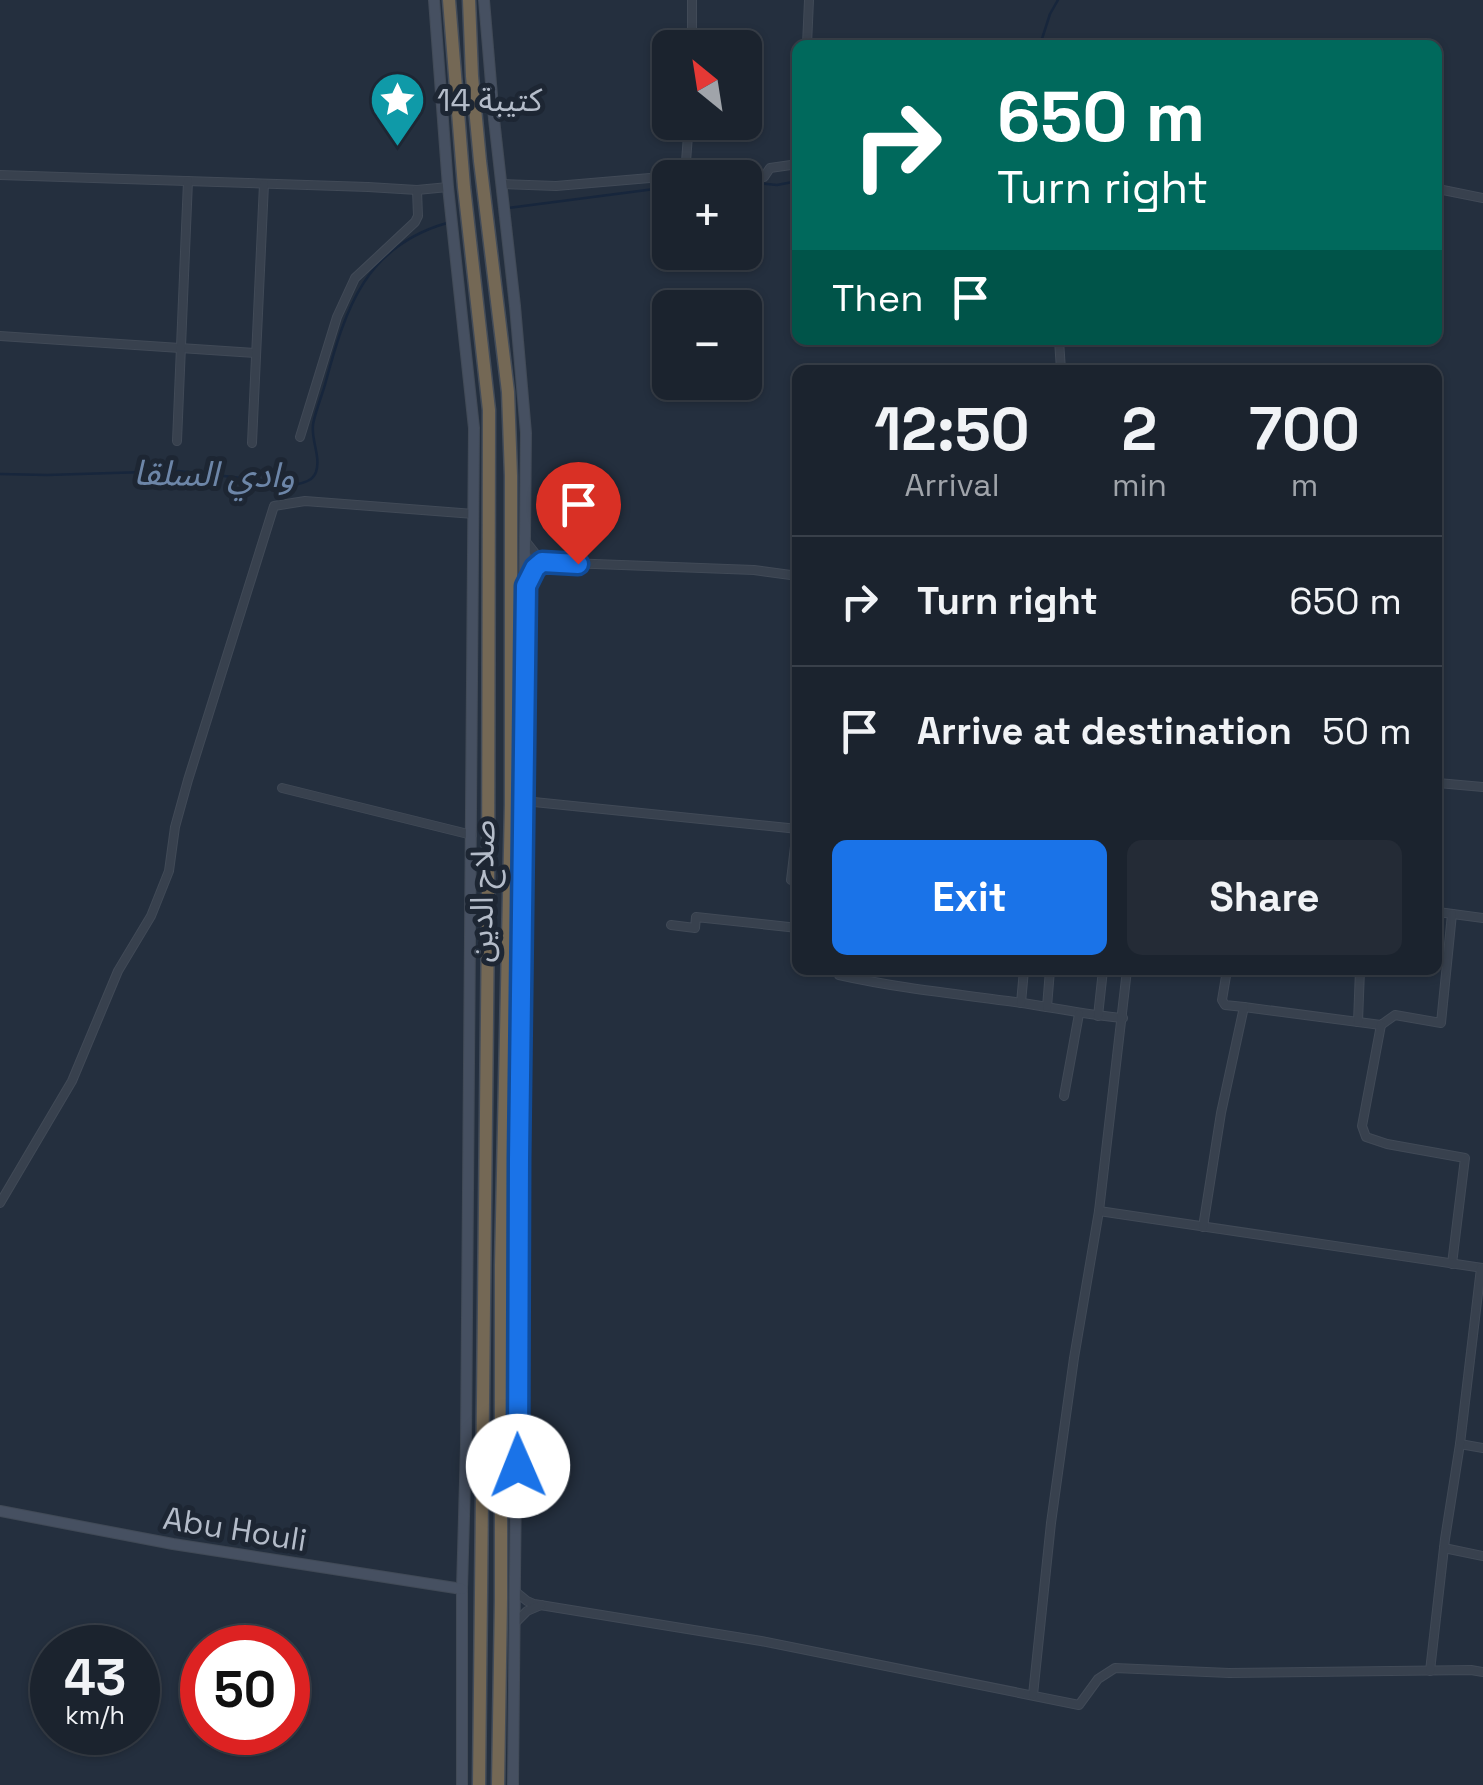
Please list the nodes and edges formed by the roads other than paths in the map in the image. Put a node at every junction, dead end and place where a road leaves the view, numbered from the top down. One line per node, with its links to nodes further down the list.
1 (434, 0): 19 (main road)
2 (449, 0): 9 (highway, صلاح الدين)
3 (469, 0): 10 (highway, صلاح الدين)
4 (484, 0): 17 (main road)
5 (692, 0): 7 (street)
6 (809, 0): 8 (street)
7 (692, 30)
8 (807, 40)
9 (454, 74): 10 (highway); 22 (highway, صلاح الدين)
10 (472, 76): 64 (highway, صلاح الدين)
11 (792, 165): 13 (street)
12 (0, 176): 15 (street)
13 (762, 176)
14 (652, 178): 17 (street)
15 (188, 181): 16 (street); 24 (street)
16 (264, 184): 18 (street); 25 (street)
17 (501, 184): 30 (main road)
18 (417, 190): 19 (street); 26 (street)
19 (449, 190): 22 (main road)
20 (1442, 190): 21 (street)
21 (1483, 198)
22 (461, 234): 29 (main road); 63 (highway, صلاح الدين)
23 (0, 336): 24 (street)
24 (182, 348): 25 (street); 27 (street)
25 (255, 353): 28 (street)
26 (300, 436)
27 (177, 441)
28 (252, 443)
29 (474, 514): 39 (main road); 65 (street)
30 (526, 542): 31 (street); 33 (main road)
31 (542, 562): 32 (street); 33 (street)
32 (792, 575)
33 (526, 586): 37 (main road)
34 (1442, 783): 35 (street)
35 (1483, 787)
36 (282, 788): 39 (street)
37 (524, 802): 38 (street); 78 (main road)
38 (792, 829)
39 (472, 835): 77 (main road)
40 (792, 872): 41 (street)
41 (791, 880)
42 (1442, 913): 43 (street)
43 (1452, 914): 44 (street); 61 (street)
44 (1483, 918)
45 (671, 925): 46 (street)
46 (792, 927)
47 (839, 975): 54 (street)
48 (1024, 975): 54 (street)
49 (1050, 975): 55 (street)
50 (1102, 975): 58 (street)
51 (1127, 975): 59 (street)
52 (1226, 975): 56 (street)
53 (1360, 975): 60 (street)
54 (1021, 1003): 55 (street)
55 (1047, 1007): 57 (street)
56 (1244, 1007): 60 (street); 67 (street)
57 (1079, 1014): 58 (street); 62 (street)
58 (1098, 1016): 59 (street)
59 (1123, 1018): 66 (street)
60 (1358, 1022): 61 (street)
61 (1382, 1025): 68 (street)
62 (1064, 1096)
63 (485, 1121): 64 (highway); 70 (highway, صلاح الدين)
64 (504, 1132): 71 (highway, صلاح الدين)
65 (0, 1203)
66 (1098, 1212): 67 (street); 83 (street)
67 (1203, 1227): 68 (street)
68 (1452, 1264): 69 (street)
69 (1482, 1268): 72 (street)
70 (482, 1308): 71 (highway); 85 (highway, صلاح الدين)
71 (502, 1310): 86 (highway, صلاح الدين)
72 (1460, 1444): 73 (street); 75 (street)
73 (1483, 1448)
74 (0, 1511): 77 (main road, Abu Houli)
75 (1444, 1548): 76 (street); 81 (street)
76 (1483, 1556)
77 (462, 1590): 84 (main road)
78 (516, 1592): 79 (street); 80 (main road)
79 (541, 1605): 80 (street); 83 (street)
80 (515, 1623): 87 (main road)
81 (1430, 1671): 82 (street); 83 (street)
82 (1483, 1672)
83 (1032, 1694)
84 (462, 1785)
85 (479, 1785)
86 (498, 1785)
87 (513, 1785)

